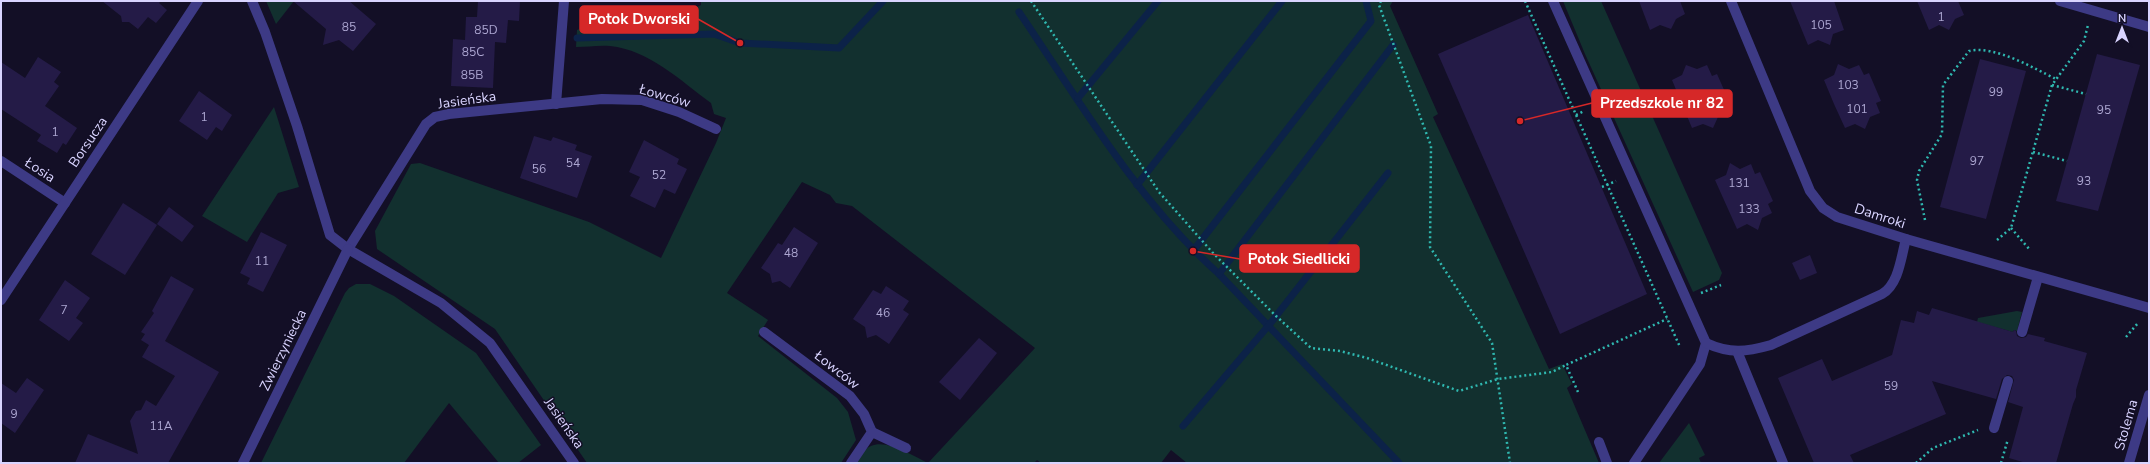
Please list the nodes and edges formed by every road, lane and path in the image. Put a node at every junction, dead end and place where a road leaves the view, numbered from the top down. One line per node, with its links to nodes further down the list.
1 (198, 1): 22 (street, Borsucza)
2 (252, 1): 27 (street, Jasieńska)
3 (564, 1): 15 (street)
4 (1032, 1): 43 (path)
5 (1381, 1): 43 (path)
6 (1525, 1): 20 (path)
7 (1553, 1): 39 (street)
8 (1731, 1): 25 (street, Damroki)
9 (2060, 1): 10 (street)
10 (2149, 27)
11 (2087, 29): 12 (path)
12 (2056, 78): 13 (path); 23 (path)
13 (2052, 85): 14 (path); 17 (path)
14 (2086, 94)
15 (556, 104): 16 (street, Łowców); 27 (street, Jasieńska)
16 (716, 129)
17 (2033, 152): 19 (path); 24 (path)
18 (1, 161): 22 (street, Łosia)
19 (2067, 161)
20 (1608, 184): 21 (path); 34 (path)
21 (1602, 187)
22 (64, 202): 32 (street, Borsucza)
23 (1925, 220)
24 (2011, 228): 26 (path); 28 (path)
25 (1906, 240): 29 (street, Damroki); 41 (street)
26 (1997, 240)
27 (348, 249): 51 (street, Zwierzyniecka); 52 (street, Jasieńska)
28 (2030, 250)
29 (2038, 277): 33 (street, Damroki); 37 (street)
30 (1721, 285): 31 (path)
31 (1701, 294)
32 (1, 300)
33 (2149, 308)
34 (1667, 319): 40 (path); 42 (path)
35 (2140, 321): 38 (path)
36 (764, 332): 48 (street, Łowców)
37 (2022, 332)
38 (2126, 337)
39 (1706, 342): 41 (street); 56 (street)
40 (1680, 347)
41 (1737, 351): 57 (street)
42 (1566, 365): 43 (path); 45 (path)
43 (1498, 379): 54 (path)
44 (2008, 381): 47 (street)
45 (1578, 392)
46 (2149, 396): 59 (street, Stolema)
47 (1994, 428): 58 (path)
48 (872, 432): 50 (street); 53 (street)
49 (1599, 442): 55 (street)
50 (906, 448)
51 (243, 463)
52 (574, 463)
53 (851, 463)
54 (1510, 463)
55 (1607, 463)
56 (1634, 463)
57 (1782, 463)
58 (1916, 463)
59 (2129, 463)

